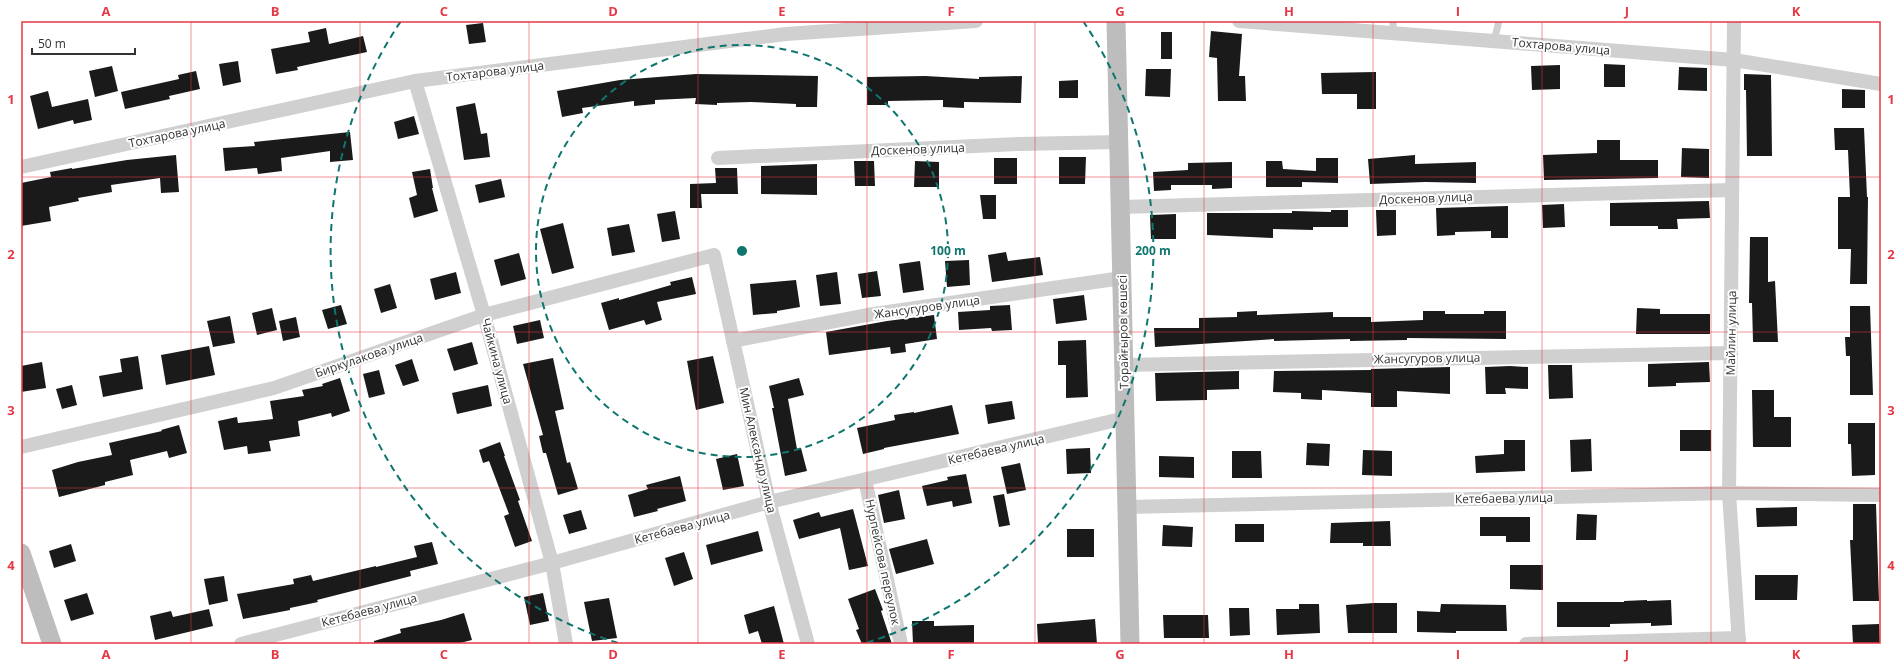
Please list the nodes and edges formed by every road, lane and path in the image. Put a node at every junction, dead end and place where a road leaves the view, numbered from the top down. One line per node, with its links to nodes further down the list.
1 (976, 21): 9 (street, Тохтарова улица)
2 (1116, 21): 11 (street, Торайғыров көшесі)
3 (1239, 21): 6 (street, Тохтарова улица)
4 (1499, 21): 7 (lane)
5 (1734, 22): 8 (street, Майлин улица)
6 (1393, 27): 7 (street, Тохтарова улица)
7 (1494, 41): 8 (street, Тохтарова улица)
8 (1734, 60): 10 (street, Тохтарова улица); 14 (street, Майлин улица)
9 (415, 81): 13 (street, Тохтарова улица); 18 (street, Чайкина улица)
10 (1881, 84)
11 (1119, 142): 12 (street, Доскенов улица); 15 (street, Торайғыров көшесі)
12 (718, 158)
13 (21, 167)
14 (1732, 190): 15 (street, Доскенов улица); 20 (street, Майлин улица)
15 (1120, 207): 17 (street, Торайғыров көшесі)
16 (714, 255): 18 (street, Биркулакова улица); 19 (street, Мин Александр улица)
17 (1122, 278): 19 (street, Жансугуров улица); 21 (street, Торайғыров көшесі)
18 (484, 315): 23 (street, Биркулакова улица); 30 (street, Чайкина улица)
19 (733, 341): 27 (street, Мин Александр улица)
20 (1731, 353): 21 (street, Жансугуров улица); 25 (street, Майлин улица)
21 (1124, 364): 22 (street, Торайғыров көшесі)
22 (1125, 418): 24 (street, Кетебаева улица); 28 (street, Торайғыров көшесі)
23 (21, 447)
24 (865, 480): 27 (street, Кетебаева улица); 36 (street, Нурпейсова переулок)
25 (1729, 493): 26 (street, Кетебаева улица); 28 (street, Кетебаева улица); 31 (street, Майлин улица)
26 (1881, 495)
27 (769, 502): 30 (street, Кетебаева улица); 35 (street, Мин Александр улица)
28 (1127, 507): 37 (street, Торайғыров көшесі)
29 (21, 553): 32 (street)
30 (552, 562): 33 (street, Кетебаева улица); 34 (street, Чайкина улица)
31 (1739, 641): 38 (street)
32 (52, 644)
33 (241, 644)
34 (566, 644)
35 (808, 644)
36 (901, 644)
37 (1130, 644)
38 (1526, 644)

